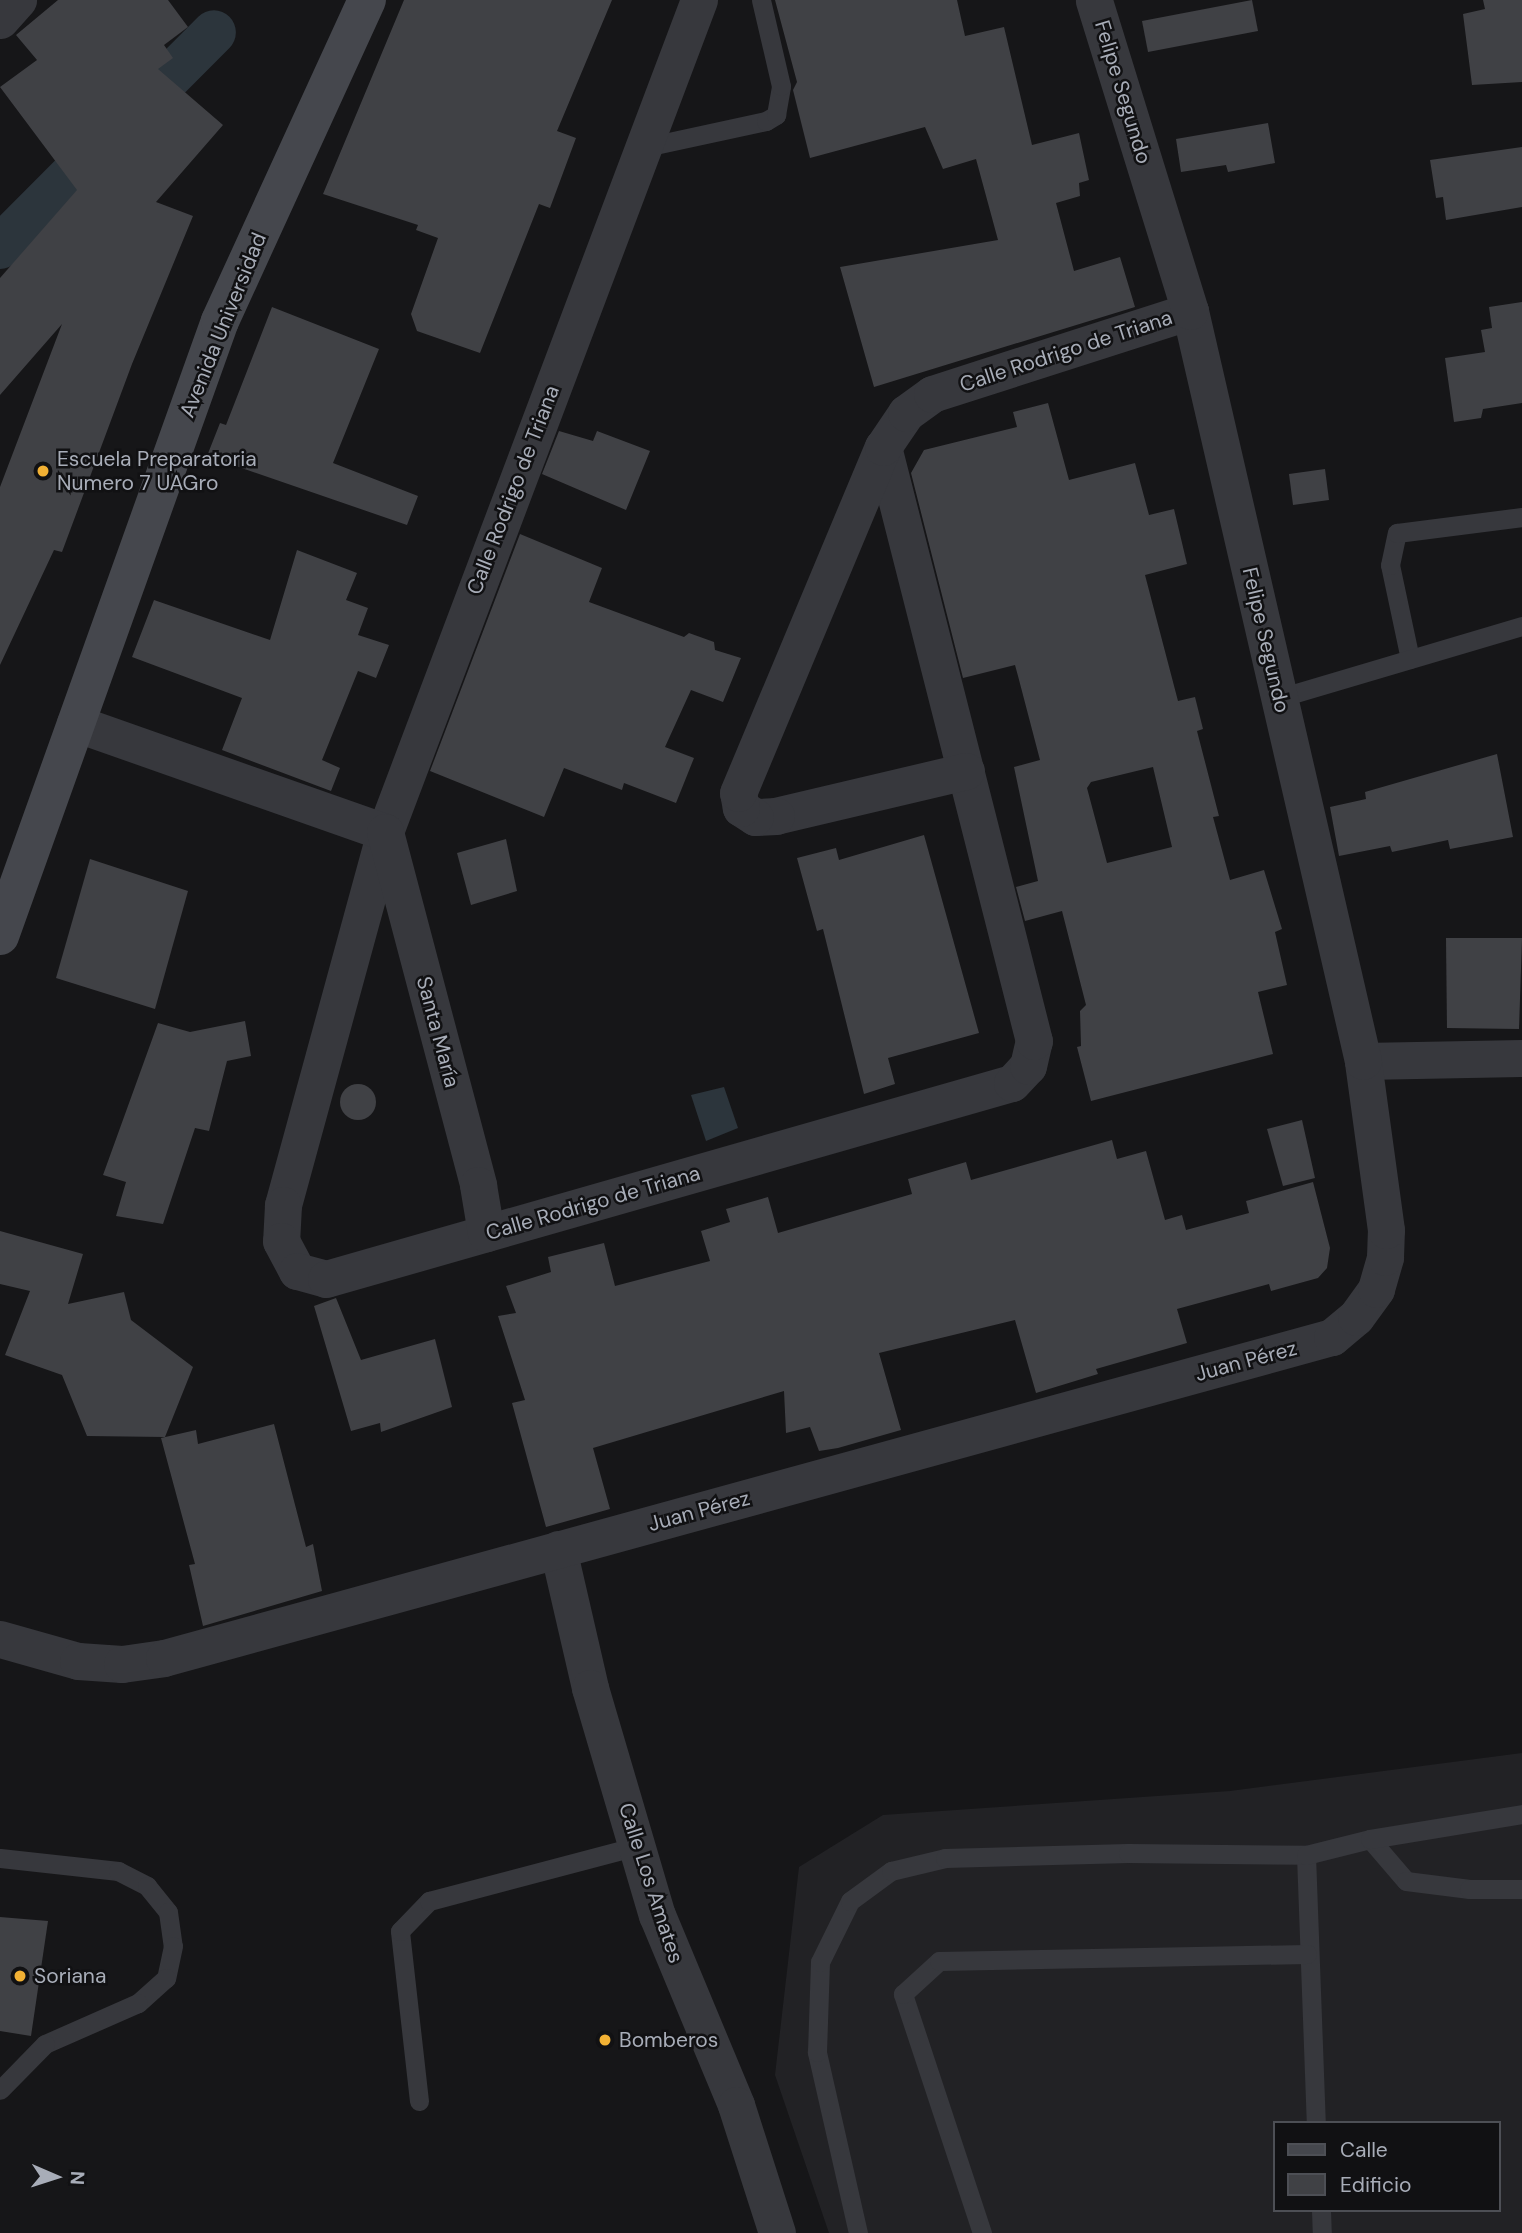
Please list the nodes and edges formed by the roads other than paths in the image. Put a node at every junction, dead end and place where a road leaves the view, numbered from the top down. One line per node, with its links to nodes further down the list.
1 (18, 0): 6 (street)
2 (367, 0): 14 (main road, Avenida Universidad)
3 (699, 0): 7 (street, Calle Rodrigo de Triana)
4 (761, 0): 7 (lane)
5 (1094, 0): 8 (street, Felipe Segundo)
6 (0, 20)
7 (641, 148): 16 (street, Calle Rodrigo de Triana)
8 (1190, 311): 9 (street, Calle Rodrigo de Triana); 13 (street, Felipe Segundo)
9 (883, 447): 15 (street, Calle Rodrigo de Triana); 15 (street, Calle Rodrigo de Triana)
10 (1522, 517): 12 (lane)
11 (1522, 625): 12 (lane)
12 (1410, 659): 13 (lane)
13 (1279, 698): 19 (street, Felipe Segundo)
14 (75, 723): 16 (street); 17 (main road, Avenida Universidad)
15 (966, 771): 20 (street, Calle Rodrigo de Triana)
16 (385, 832): 20 (street, Santa María); 20 (street, Calle Rodrigo de Triana)
17 (0, 933)
18 (1522, 1058): 19 (street)
19 (1363, 1061): 21 (street, Felipe Segundo)
20 (486, 1233)
21 (1376, 1289): 22 (street, Juan Pérez)
22 (558, 1549): 23 (street, Juan Pérez); 26 (street, Calle Los Amates)
23 (0, 1640)
24 (1522, 1814): 25 (lane)
25 (1370, 1839): 27 (lane); 29 (lane)
26 (637, 1846): 32 (lane); 35 (street, Calle Los Amates)
27 (1306, 1856): 30 (lane); 36 (lane)
28 (0, 1858): 31 (lane)
29 (1522, 1889)
30 (1307, 1954): 33 (lane); 37 (lane)
31 (0, 2090)
32 (419, 2101)
33 (1316, 2121)
34 (1321, 2212): 38 (lane)
35 (777, 2233)
36 (859, 2233)
37 (982, 2233)
38 (1322, 2233)

